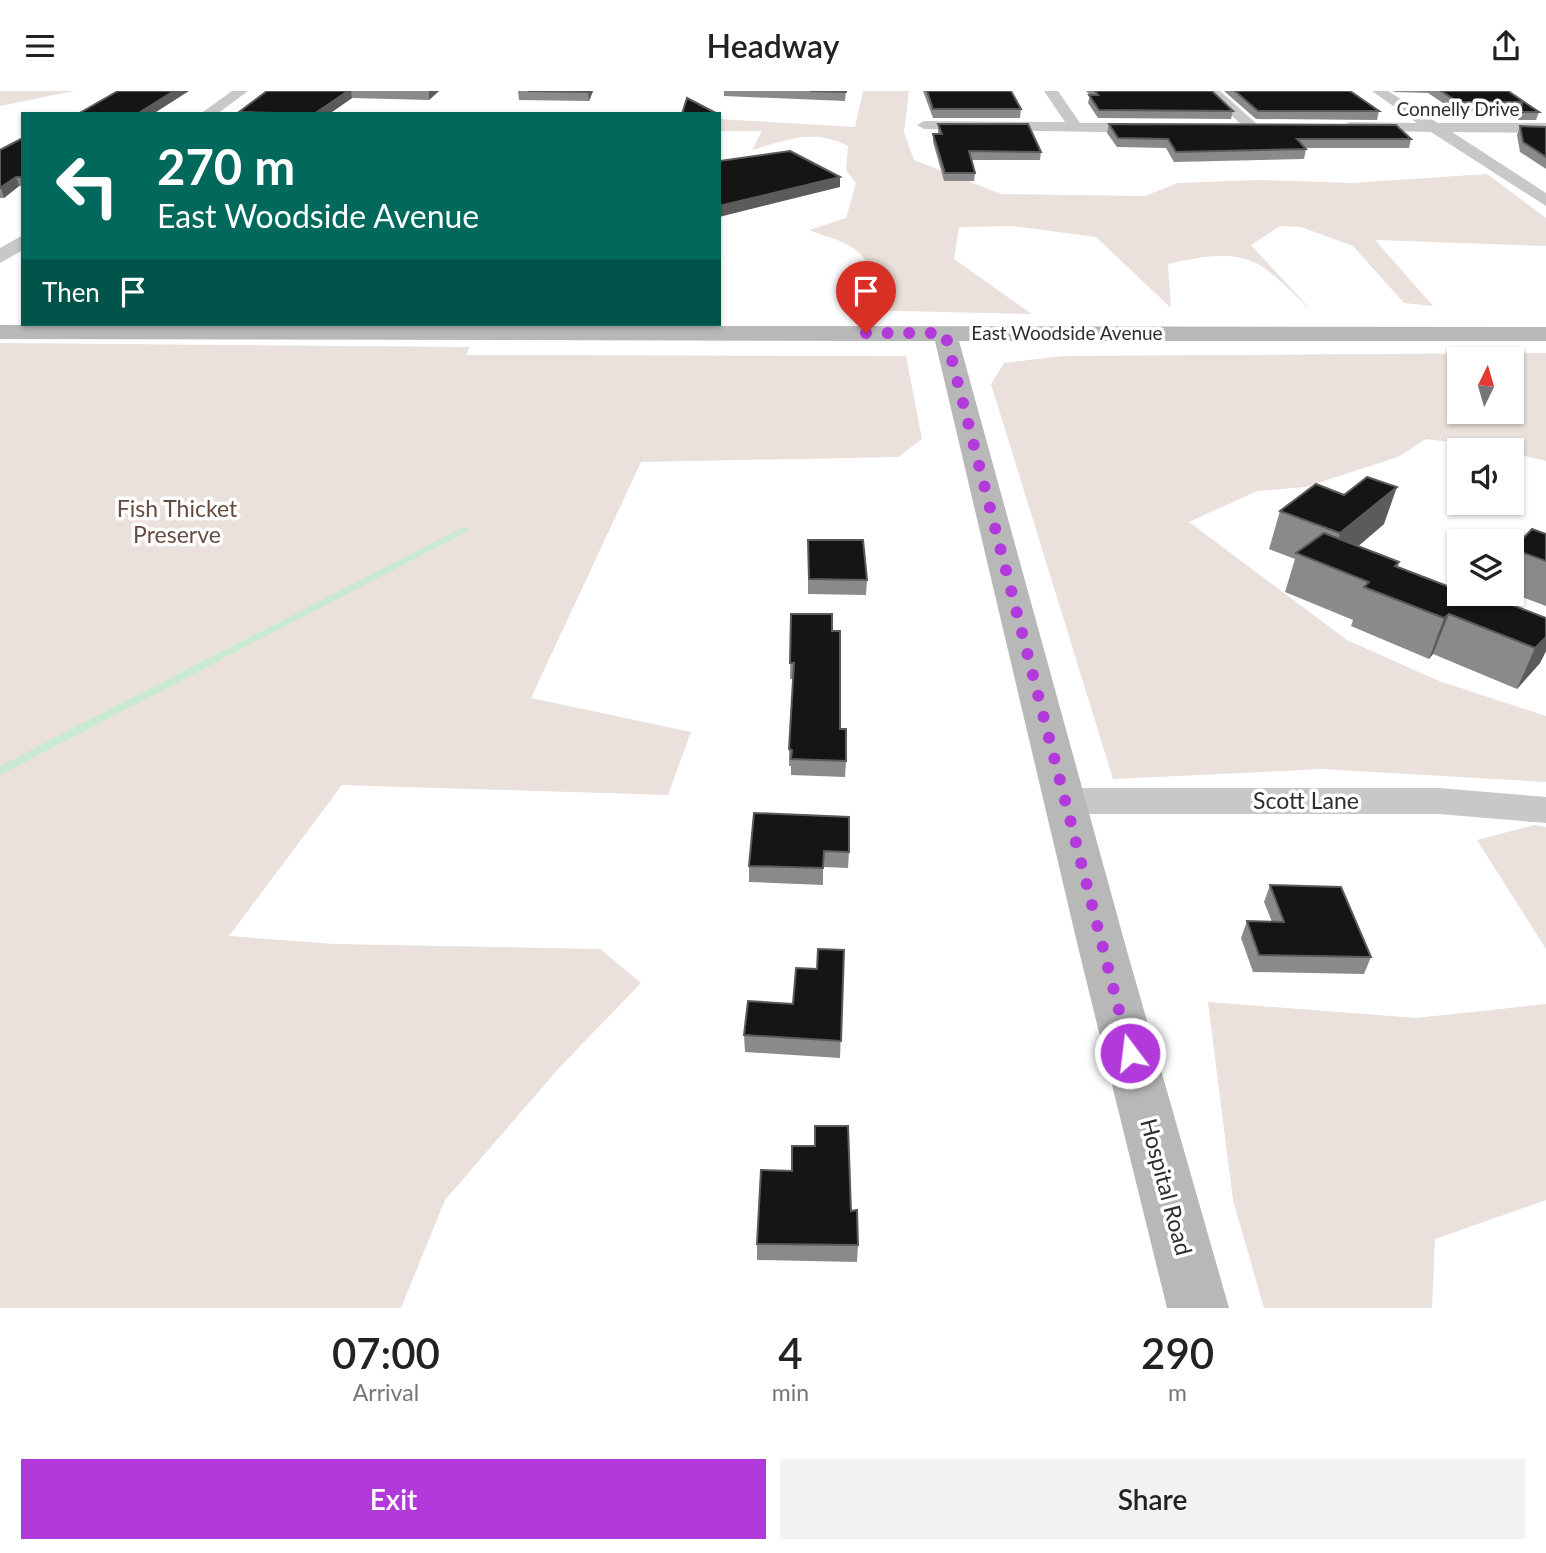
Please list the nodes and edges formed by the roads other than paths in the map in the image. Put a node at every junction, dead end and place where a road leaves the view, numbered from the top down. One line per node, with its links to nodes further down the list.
1 (240, 91): 5 (street)
2 (1051, 91): 7 (street)
3 (1212, 91): 10 (street)
4 (1379, 91): 11 (street)
5 (210, 112)
6 (925, 125): 7 (street)
7 (1076, 127): 9 (street)
8 (1336, 127): 11 (street, Connelly Drive)
9 (1171, 128)
10 (1226, 128)
11 (1434, 128): 12 (street, Connelly Drive); 13 (street)
12 (1546, 128)
13 (1546, 201)
14 (21, 242): 15 (street)
15 (0, 257)
16 (0, 332): 17 (main road, East Woodside Avenue)
17 (945, 333): 18 (main road, East Woodside Avenue); 19 (main road, Hospital Road)
18 (1546, 334)
19 (1065, 801): 20 (street, Scott Lane); 21 (main road, Hospital Road)
20 (1546, 810)
21 (1198, 1308)

